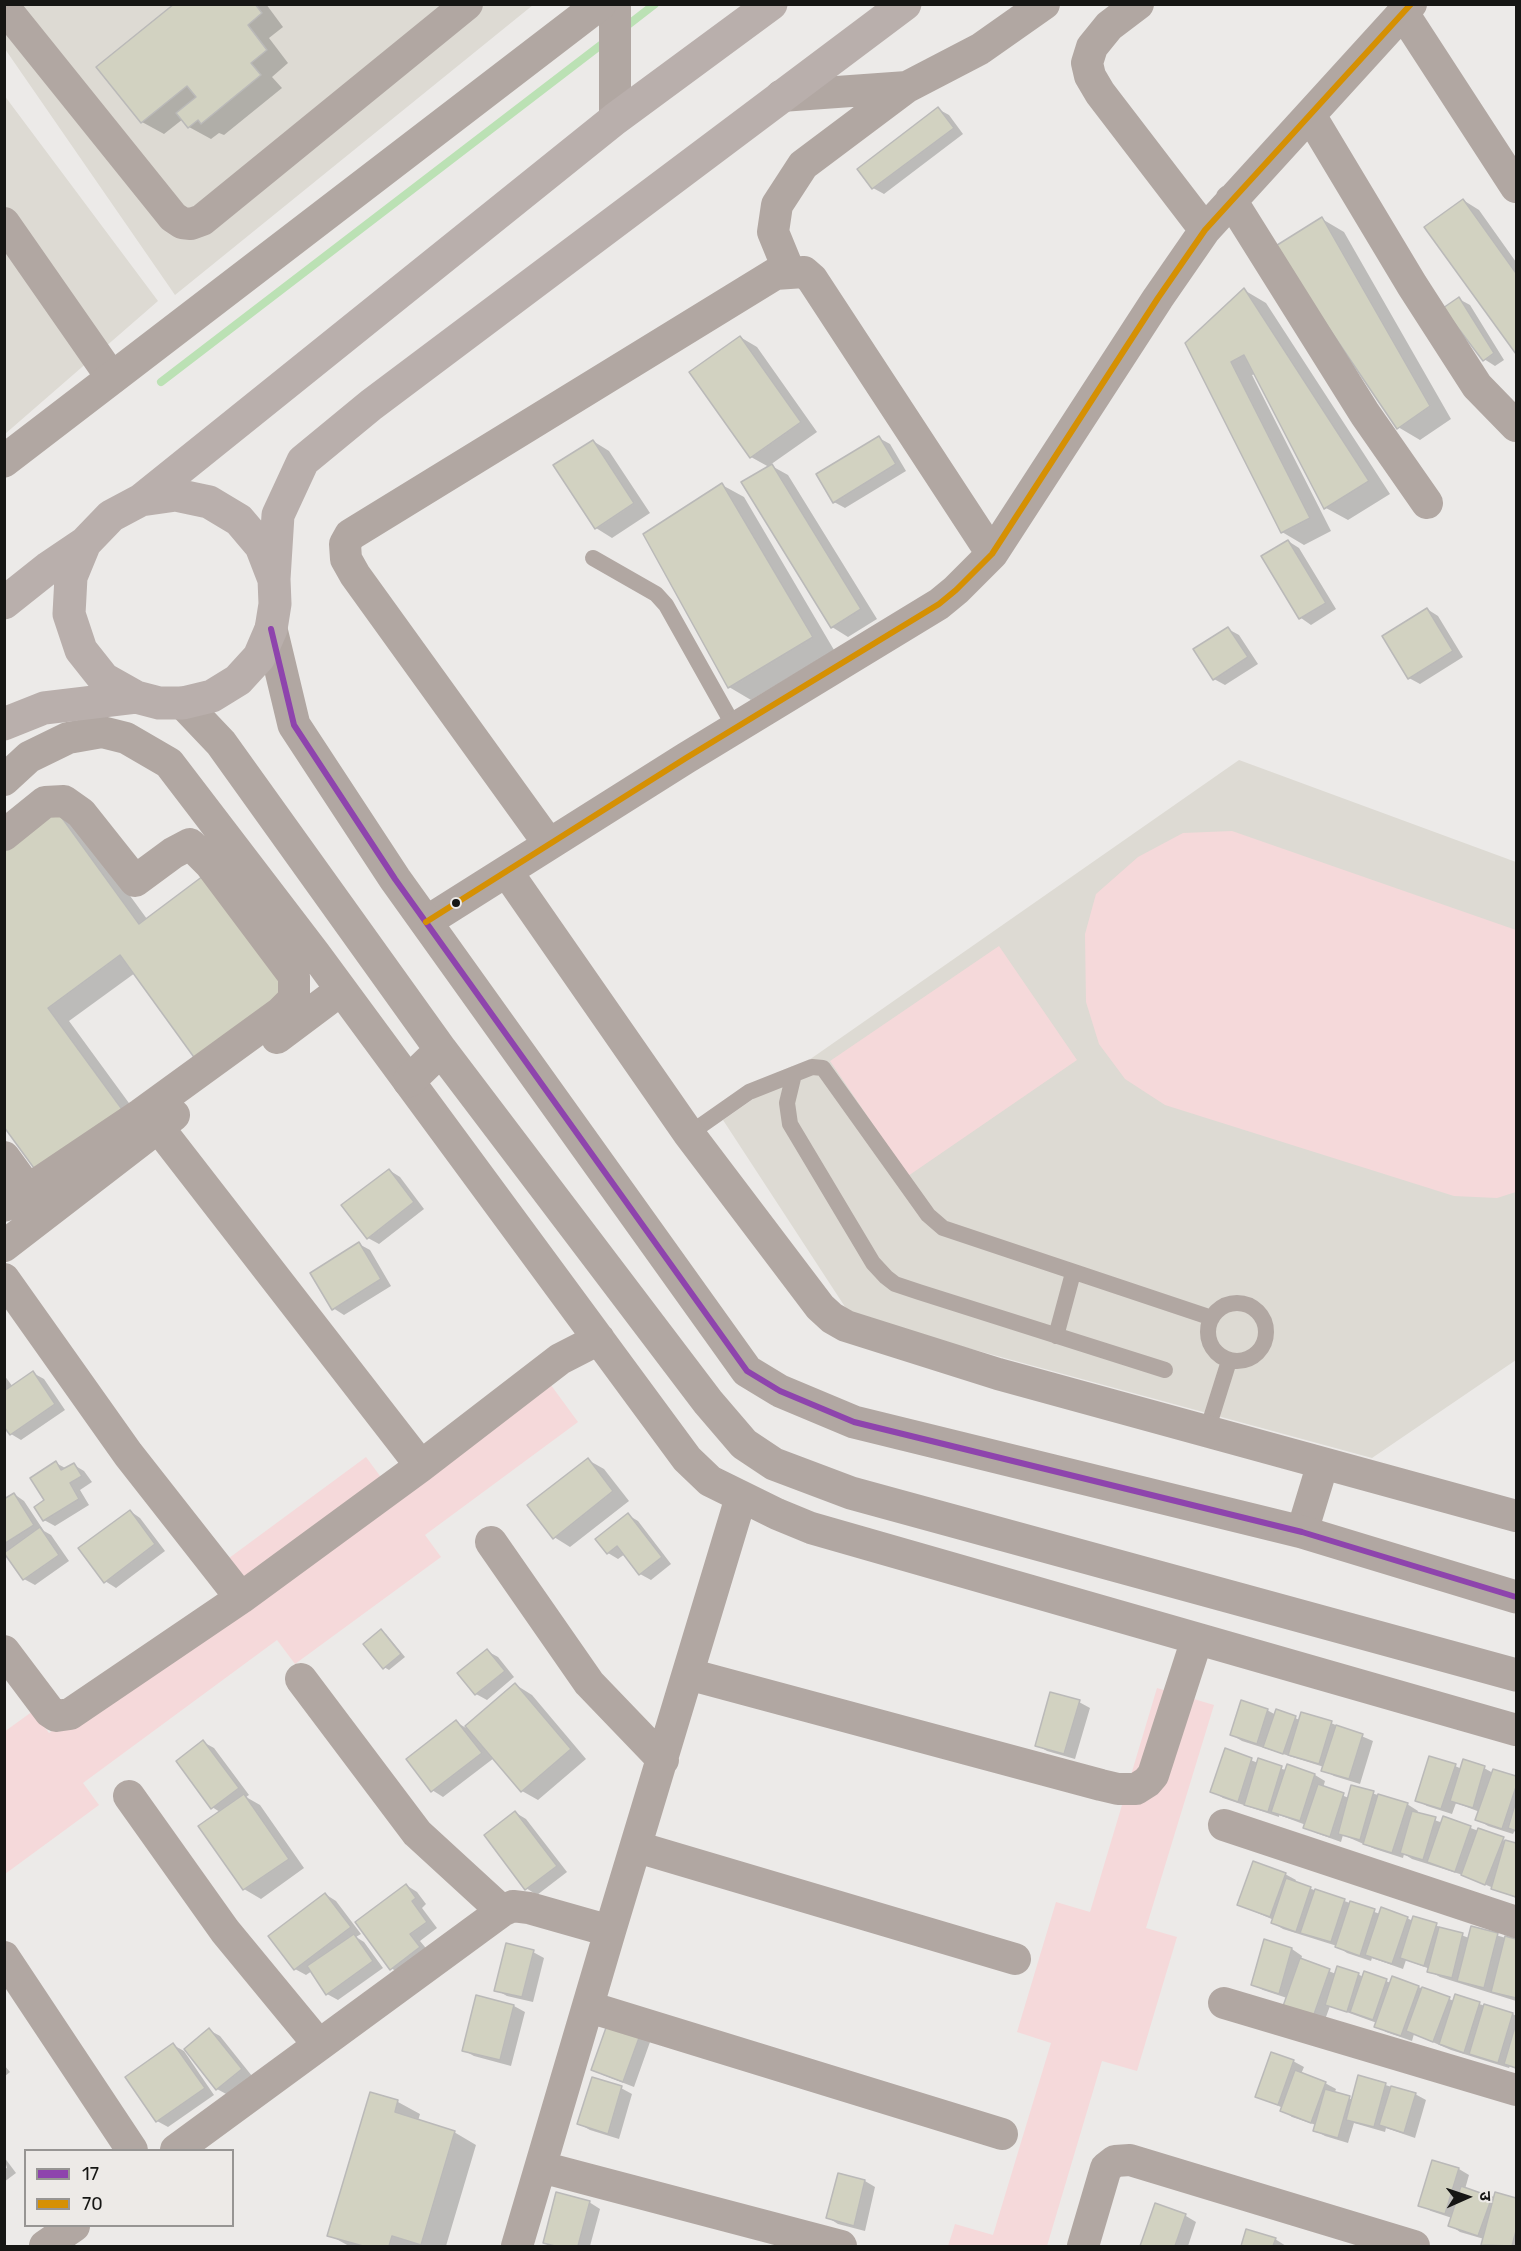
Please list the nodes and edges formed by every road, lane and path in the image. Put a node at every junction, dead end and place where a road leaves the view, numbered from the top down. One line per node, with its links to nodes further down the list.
1 (467, 4): 6 (street)
2 (771, 4): 13 (main road)
3 (905, 4): 11 (main road)
4 (1044, 4): 10 (street)
5 (1137, 4): 9 (street)
6 (4, 8)
7 (1407, 9): 12 (street); 14 (street)
8 (610, 10): 13 (street); 19 (street)
9 (1102, 15): 17 (street)
10 (907, 87): 11 (street); 18 (street)
11 (781, 96): 27 (main road)
12 (1310, 115): 15 (street); 20 (street)
13 (615, 119): 22 (main road)
14 (1516, 187)
15 (1231, 200): 17 (street); 23 (street)
16 (4, 223): 19 (street)
17 (1204, 230): 25 (street)
18 (789, 272): 25 (street); 36 (street)
19 (112, 378): 21 (street)
20 (1516, 426)
21 (4, 461)
22 (141, 500): 24 (main road); 27 (main road)
23 (1427, 503)
24 (85, 543): 28 (main road); 30 (main road)
25 (992, 554): 33 (street)
26 (593, 558): 33 (lane)
27 (274, 579): 29 (main road)
28 (4, 603)
29 (271, 629): 31 (main road); 38 (street)
30 (136, 697): 31 (main road); 32 (main road)
31 (183, 703): 40 (street)
32 (4, 724)
33 (735, 728): 36 (street)
34 (4, 780): 39 (street)
35 (4, 835): 46 (street)
36 (549, 844): 37 (street)
37 (507, 872): 38 (street); 44 (street)
38 (426, 922): 60 (street)
39 (341, 990): 42 (street); 43 (street)
40 (441, 1050): 42 (street); 67 (street)
41 (794, 1074): 44 (lane); 48 (lane); 51 (lane)
42 (409, 1081): 52 (street)
43 (158, 1127): 47 (street); 57 (street)
44 (688, 1134): 55 (street)
45 (4, 1157): 46 (street)
46 (16, 1198)
47 (4, 1246)
48 (1073, 1273): 50 (lane); 51 (lane)
49 (4, 1279): 63 (street)
50 (1212, 1317): 53 (lane); 53 (lane)
51 (1056, 1336): 54 (lane)
52 (599, 1339): 57 (street); 58 (street)
53 (1229, 1361): 55 (lane)
54 (1165, 1370)
55 (1207, 1431): 56 (street)
56 (1323, 1463): 59 (street); 60 (street)
57 (421, 1466): 63 (street)
58 (741, 1497): 64 (street); 66 (street)
59 (1516, 1516)
60 (1302, 1533): 62 (street)
61 (491, 1542): 70 (street)
62 (1516, 1597)
63 (240, 1598): 65 (street)
64 (1197, 1639): 66 (street); 69 (street)
65 (4, 1651)
66 (688, 1674): 70 (street)
67 (1516, 1675)
68 (301, 1679): 74 (street)
69 (1516, 1730)
70 (663, 1760): 73 (street)
71 (129, 1796): 81 (street)
72 (1224, 1825): 75 (street)
73 (637, 1847): 76 (street); 78 (street)
74 (502, 1911): 76 (street); 81 (street)
75 (1516, 1922)
76 (610, 1931): 80 (street)
77 (4, 1957): 84 (street)
78 (1015, 1959)
79 (1224, 2003): 82 (street)
80 (589, 2007): 83 (street); 86 (street)
81 (319, 2045): 85 (street)
82 (1516, 2090)
83 (1002, 2134)
84 (131, 2149)
85 (179, 2149)
86 (541, 2167): 89 (street); 90 (street)
87 (73, 2227): 88 (street)
88 (45, 2247)
89 (517, 2247)
90 (841, 2247)
91 (1083, 2247): 92 (street)
92 (1414, 2247)

